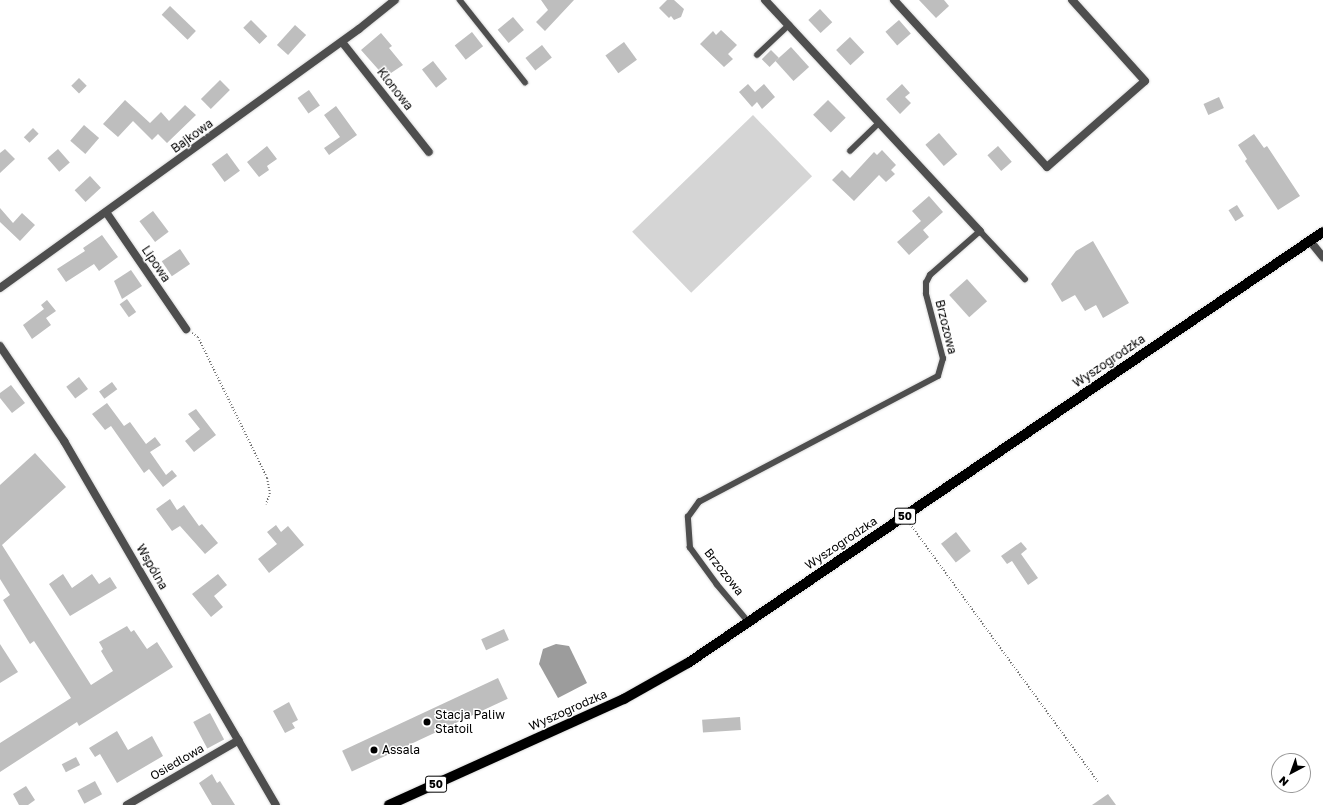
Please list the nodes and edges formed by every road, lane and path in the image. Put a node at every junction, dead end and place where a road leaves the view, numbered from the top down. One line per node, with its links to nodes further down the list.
1 (395, 0): 7 (street, Bajkowa)
2 (460, 0): 9 (lane)
3 (765, 0): 6 (street)
4 (894, 0): 5 (street)
5 (1072, 0)
6 (788, 25): 8 (lane); 10 (street)
7 (342, 42): 12 (street, Klonowa); 13 (street, Bajkowa)
8 (757, 55)
9 (525, 82)
10 (879, 122): 11 (lane); 14 (street)
11 (850, 151)
12 (429, 152)
13 (106, 212): 19 (street, Bajkowa); 20 (street, Lipowa)
14 (980, 231): 18 (lane); 24 (lane, Brzozowa)
15 (1323, 232): 16 (main road, Wyszogrodzka / 50)
16 (1310, 241): 17 (street); 23 (main road, Wyszogrodzka / 50)
17 (1323, 257)
18 (1025, 279)
19 (0, 288)
20 (186, 330): 22 (path)
21 (0, 346): 25 (street, Wspólna)
22 (266, 504)
23 (904, 516): 24 (main road, Wyszogrodzka / 50); 26 (path)
24 (749, 623): 29 (main road, Wyszogrodzka / 50)
25 (239, 740): 27 (street, Osiedlowa); 28 (street, Wspólna)
26 (1098, 782)
27 (127, 805)
28 (276, 805)
29 (389, 805)

